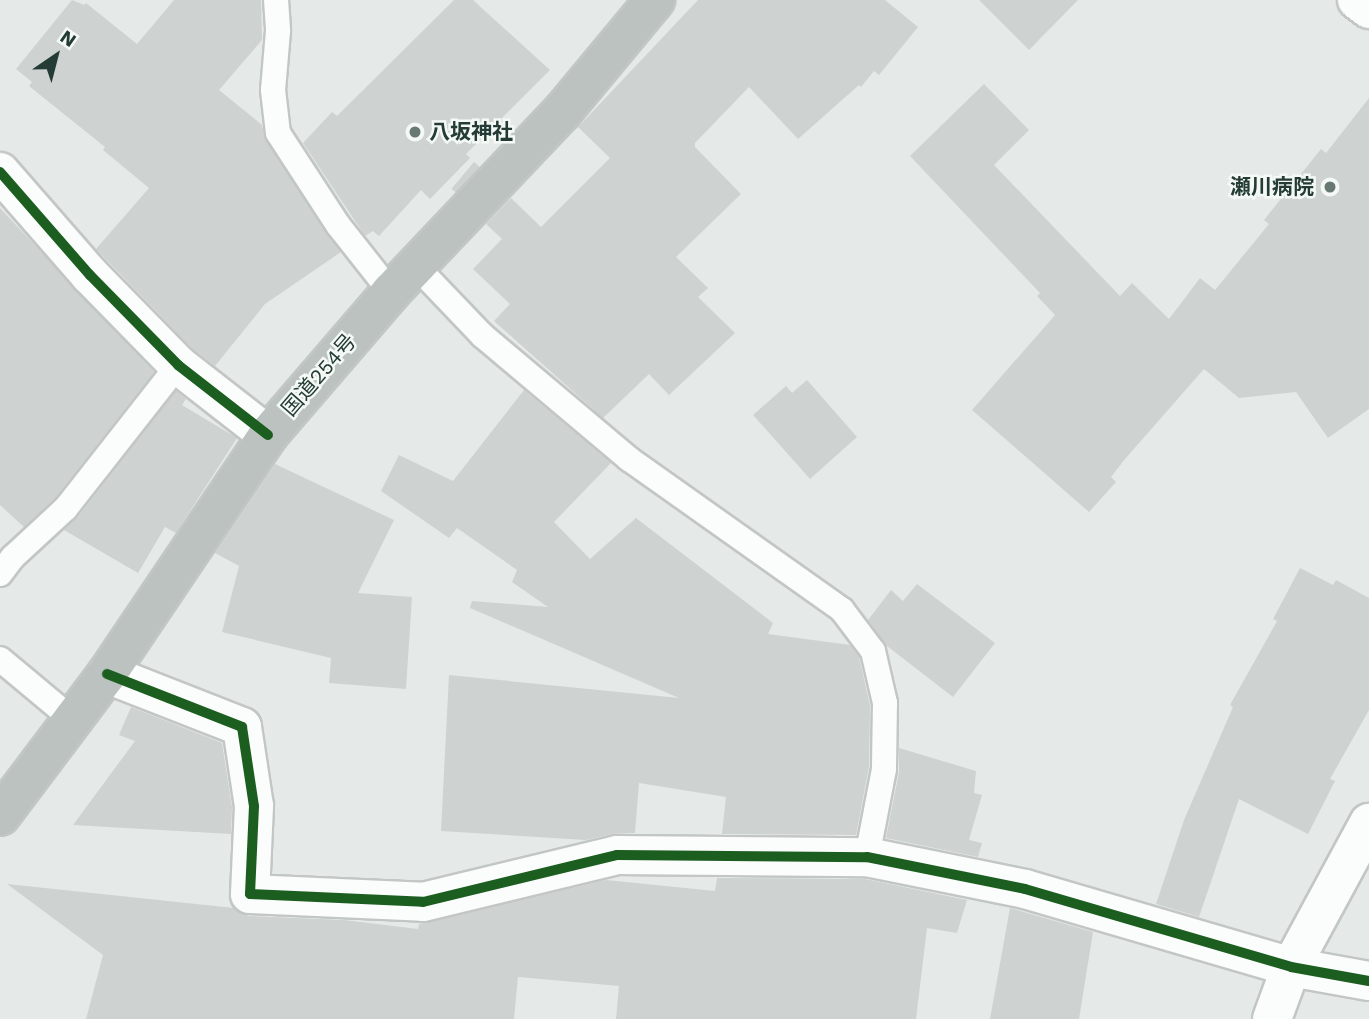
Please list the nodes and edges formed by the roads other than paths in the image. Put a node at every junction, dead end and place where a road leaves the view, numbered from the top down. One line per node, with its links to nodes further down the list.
1 (276, 0): 6 (lane)
2 (655, 0): 6 (highway, 国道254号)
3 (1357, 0): 4 (street)
4 (1369, 9)
5 (0, 172): 7 (street)
6 (404, 279): 8 (highway, 国道254号); 15 (lane)
7 (178, 365): 8 (street); 9 (lane)
8 (268, 435): 11 (highway, 国道254号)
9 (0, 574)
10 (0, 659): 12 (lane)
11 (107, 674): 12 (highway, 国道254号); 15 (street)
12 (72, 719): 13 (highway, 国道254号)
13 (0, 816)
14 (1369, 823): 16 (street)
15 (867, 857): 16 (street)
16 (1291, 967): 17 (street); 18 (street)
17 (1369, 981)
18 (1272, 1019)

